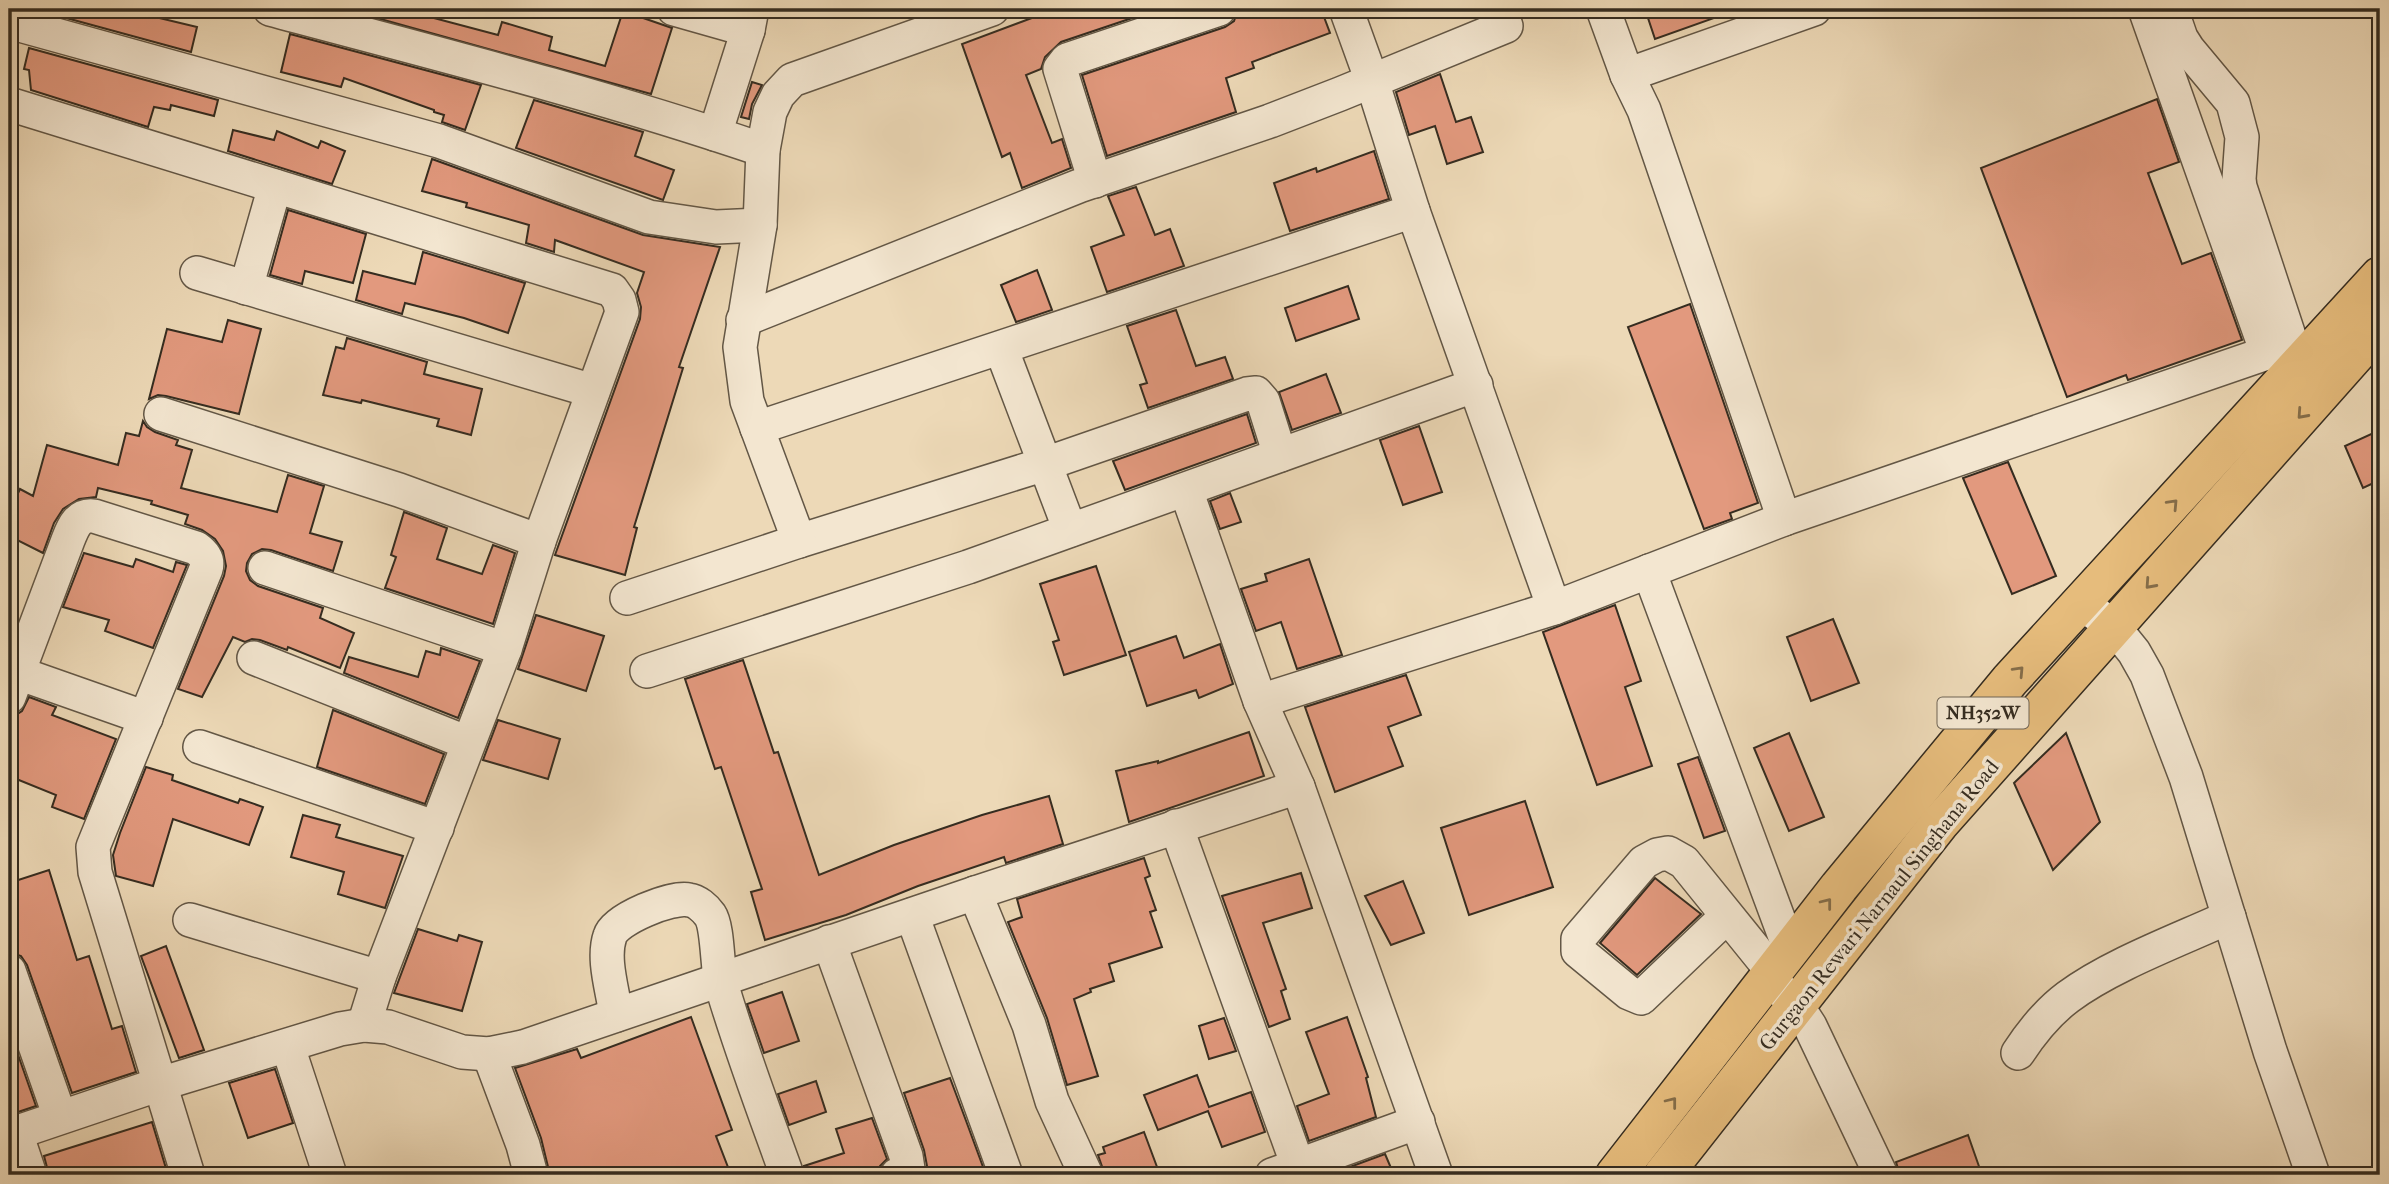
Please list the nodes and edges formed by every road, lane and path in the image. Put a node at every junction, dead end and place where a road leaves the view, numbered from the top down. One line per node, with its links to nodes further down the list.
1 (270, 9): 16 (street)
2 (674, 9): 10 (street)
3 (992, 9): 17 (street)
4 (1219, 9): 18 (street)
5 (1346, 9): 14 (street)
6 (1603, 9): 13 (street)
7 (1814, 9): 13 (street)
8 (2145, 9): 28 (street)
9 (2171, 9): 28 (street)
10 (750, 19): 16 (street)
11 (9, 22): 21 (street)
12 (1506, 26): 14 (street)
13 (1627, 75): 36 (street)
14 (1372, 81): 18 (street); 20 (street)
15 (9, 104): 19 (street)
16 (715, 134): 17 (street)
17 (763, 150): 21 (street)
18 (1095, 181): 25 (street)
19 (275, 186): 24 (street); 30 (street)
20 (1413, 211): 27 (street); 29 (street)
21 (760, 225): 25 (street)
22 (197, 273): 24 (street)
23 (2380, 276): 28 (highway, NH352W)
24 (246, 288): 30 (street)
25 (743, 320): 32 (street)
26 (2380, 327): 28 (highway, Gurgaon Rewari Narnaul Singhana Road / NH352W)
27 (1002, 348): 32 (street); 34 (street)
28 (2300, 360): 36 (street); 43 (highway, NH352W, one-way to 28); 45 (highway, Gurgaon Rewari Narnaul Singhana Road / NH352W, one-way to 45)
29 (1476, 385): 33 (street); 44 (street)
30 (593, 391): 38 (street)
31 (161, 414): 38 (street)
32 (757, 428): 39 (street)
33 (1280, 455): 34 (street); 35 (street)
34 (1045, 464): 37 (street); 39 (street)
35 (1186, 489): 37 (street); 50 (street)
36 (1784, 519): 41 (street)
37 (1070, 530): 48 (street)
38 (539, 541): 46 (street)
39 (799, 541): 42 (street)
40 (265, 569): 46 (street)
41 (1649, 571): 44 (street); 63 (street)
42 (627, 598)
43 (2081, 603): 45 (street); 63 (highway, NH352W, one-way to 43)
44 (1554, 608): 50 (street)
45 (2113, 626): 60 (street); 67 (highway, Gurgaon Rewari Narnaul Singhana Road / NH352W)
46 (505, 649): 52 (street)
47 (254, 658): 52 (street)
48 (647, 671)
49 (13, 685): 51 (street); 51 (street)
50 (1260, 701): 54 (street)
51 (146, 718): 73 (street)
52 (468, 743): 56 (street)
53 (200, 747): 56 (street)
54 (1298, 787): 55 (street); 75 (street)
55 (1176, 826): 57 (street); 78 (street)
56 (436, 828): 65 (street)
57 (975, 893): 58 (street); 87 (street)
58 (912, 915): 62 (street); 86 (street)
59 (1727, 916): 59 (street); 63 (street)
60 (2229, 917): 71 (street); 91 (street)
61 (190, 920): 65 (street)
62 (829, 942): 66 (street); 85 (street)
63 (1777, 967): 67 (street); 77 (highway, NH352W, one-way to 63)
64 (9, 971): 74 (street)
65 (379, 977): 69 (street)
66 (720, 979): 68 (street); 68 (street); 84 (street)
67 (1797, 1006): 79 (highway, Gurgaon Rewari Narnaul Singhana Road / NH352W); 90 (street)
68 (616, 1015): 72 (street)
69 (364, 1025): 70 (street); 72 (street)
70 (288, 1047): 73 (street); 82 (street)
71 (2018, 1053)
72 (489, 1054): 83 (street)
73 (159, 1084): 74 (street); 81 (street)
74 (60, 1117): 76 (street)
75 (1418, 1122): 78 (street); 88 (street)
76 (12, 1134): 80 (street)
77 (1640, 1144): 79 (street); 89 (highway, NH352W)
78 (1285, 1170)
79 (1676, 1171)
80 (30, 1175)
81 (188, 1175)
82 (330, 1175)
83 (531, 1175)
84 (786, 1175)
85 (897, 1175)
86 (1006, 1175)
87 (1086, 1175)
88 (1436, 1175)
89 (1615, 1175)
90 (1881, 1175)
91 (2313, 1175)

